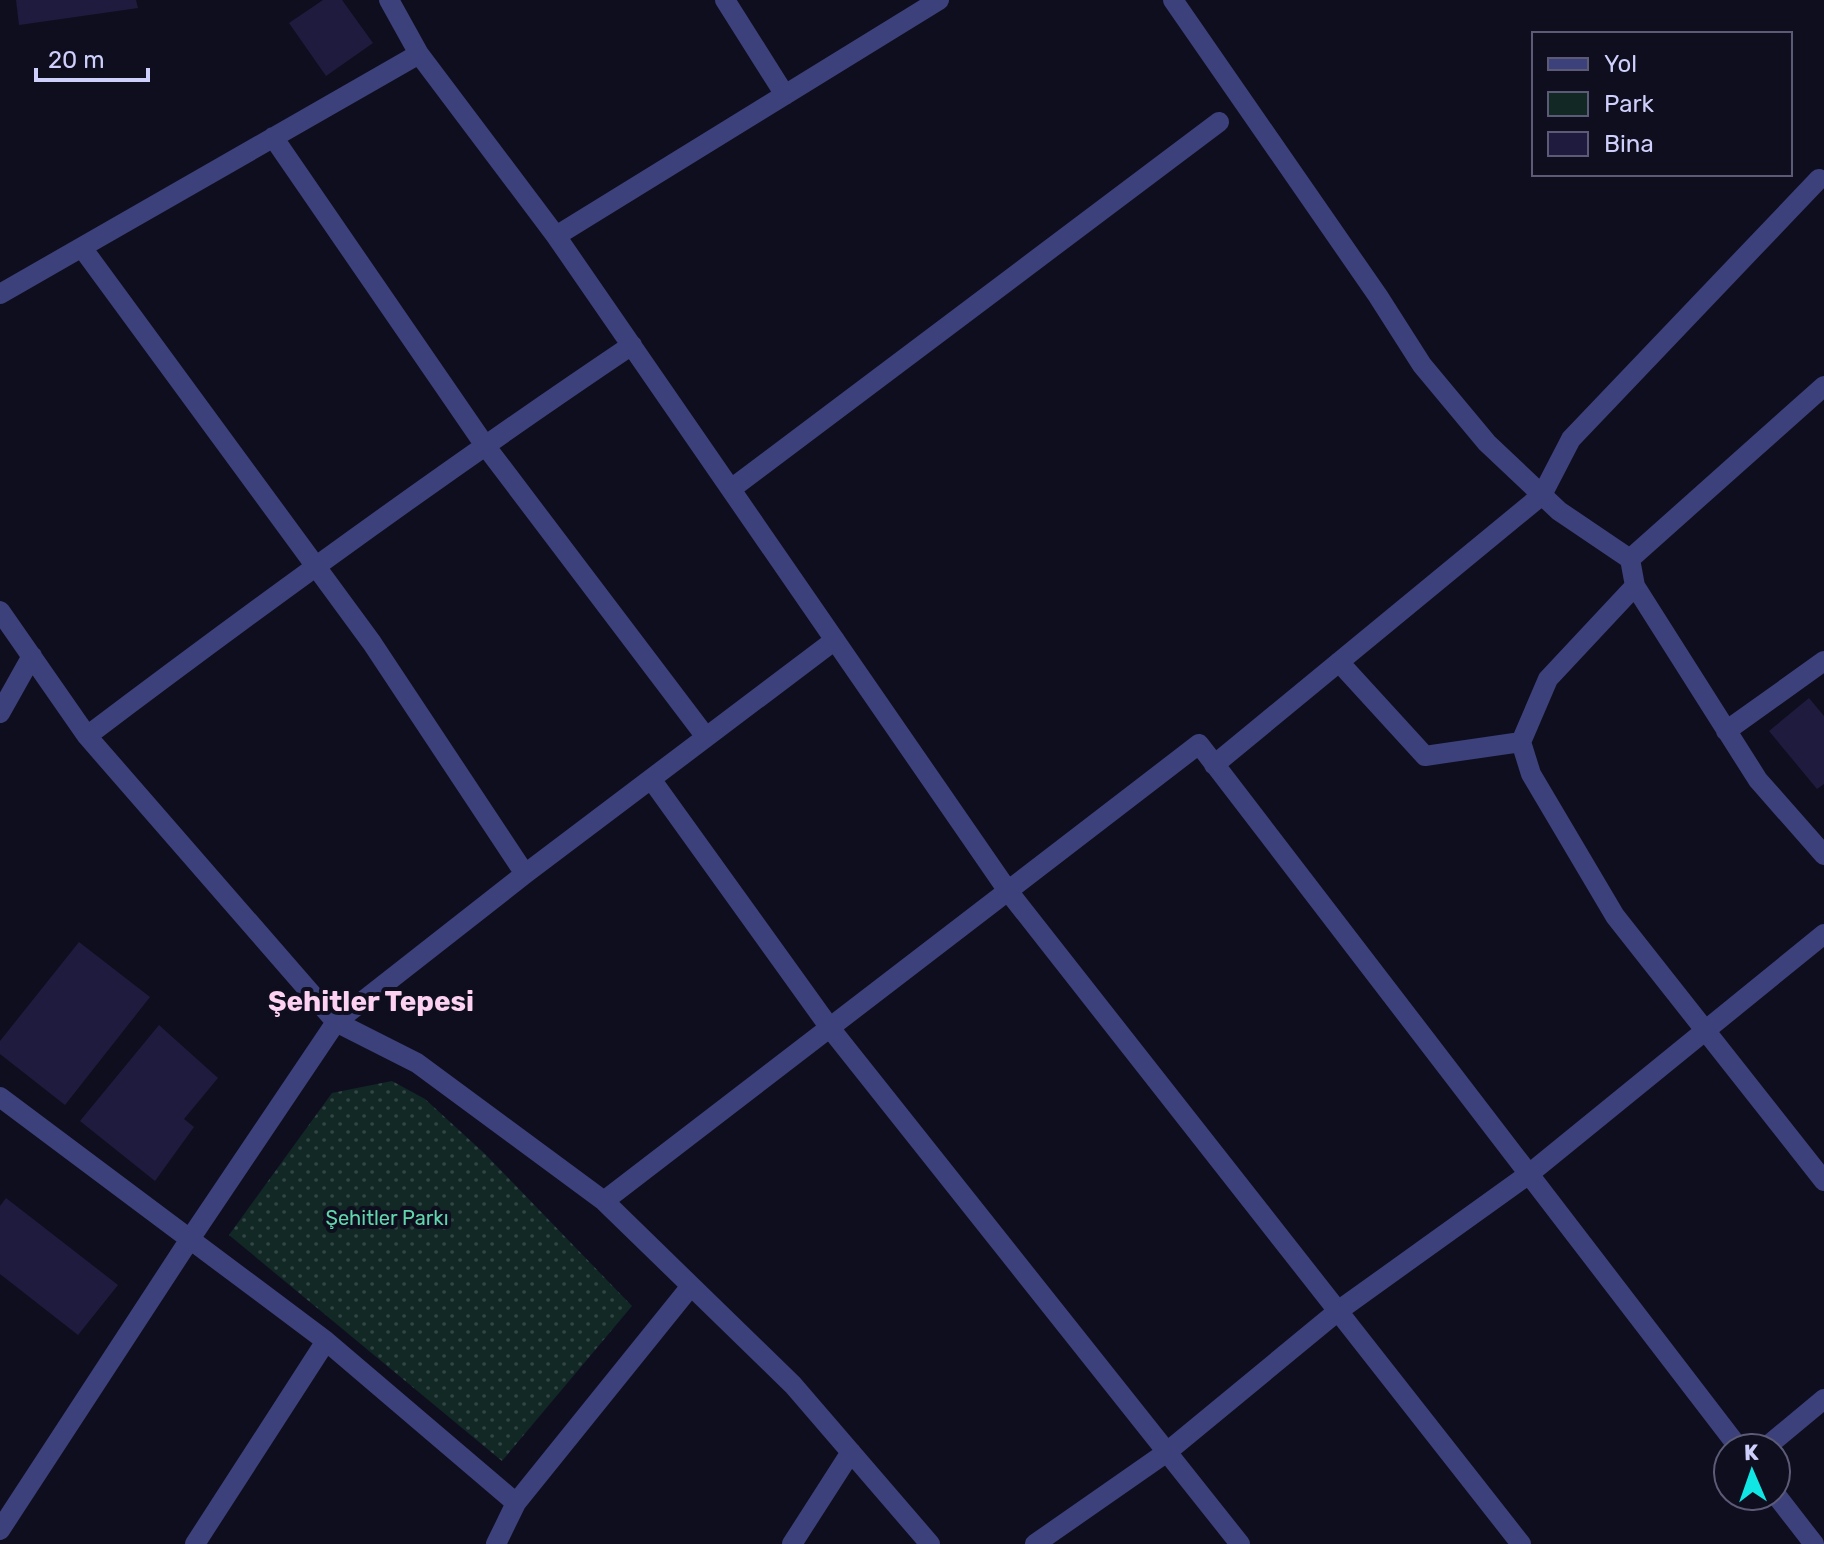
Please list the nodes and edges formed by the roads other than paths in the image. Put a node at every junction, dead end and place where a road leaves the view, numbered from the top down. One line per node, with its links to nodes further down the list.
1 (389, 0): 5 (street)
2 (725, 0): 6 (street)
3 (939, 0): 6 (street)
4 (1181, 3): 17 (street)
5 (419, 54): 8 (street); 10 (street)
6 (785, 95): 10 (street)
7 (1219, 122): 16 (street)
8 (273, 137): 11 (street); 15 (street)
9 (1819, 179): 17 (street)
10 (556, 236): 13 (street)
11 (83, 249): 12 (street); 19 (street)
12 (0, 294)
13 (632, 345): 15 (street); 16 (street)
14 (1824, 386): 18 (street)
15 (484, 444): 19 (street); 29 (street)
16 (731, 489): 22 (street)
17 (1542, 495): 18 (street); 25 (street)
18 (1630, 559): 20 (street)
19 (315, 564): 28 (street); 34 (street)
20 (1635, 586): 27 (street); 30 (street)
21 (0, 611): 23 (street)
22 (835, 640): 29 (street); 35 (street)
23 (32, 656): 26 (street); 28 (street)
24 (1824, 661): 27 (street)
25 (1339, 662): 30 (street); 31 (street)
26 (0, 713)
27 (1726, 731): 33 (street)
28 (87, 736): 37 (street)
29 (706, 737): 32 (street)
30 (1521, 742): 39 (street)
31 (1214, 765): 35 (street); 41 (street)
32 (651, 779): 34 (street); 38 (street)
33 (1824, 855)
34 (525, 874): 37 (street)
35 (1008, 891): 38 (street); 46 (street)
36 (1824, 934): 39 (street)
37 (336, 1022): 43 (street); 44 (street)
38 (830, 1028): 43 (street); 52 (street)
39 (1705, 1030): 41 (street); 42 (street)
40 (0, 1097): 44 (street)
41 (1529, 1174): 46 (street); 49 (street)
42 (1824, 1181)
43 (604, 1201): 45 (street)
44 (190, 1239): 47 (street); 55 (street)
45 (691, 1286): 51 (street); 53 (street)
46 (1338, 1311): 52 (street); 62 (street)
47 (326, 1341): 53 (street); 56 (street)
48 (1824, 1399): 50 (street)
49 (1727, 1432)
50 (1784, 1432)
51 (851, 1452): 58 (street); 59 (street)
52 (1167, 1452): 60 (street); 61 (street)
53 (516, 1503): 57 (street)
54 (1789, 1512): 63 (street)
55 (0, 1530)
56 (195, 1544)
57 (496, 1544)
58 (792, 1544)
59 (930, 1544)
60 (1035, 1544)
61 (1240, 1544)
62 (1521, 1544)
63 (1814, 1544)

